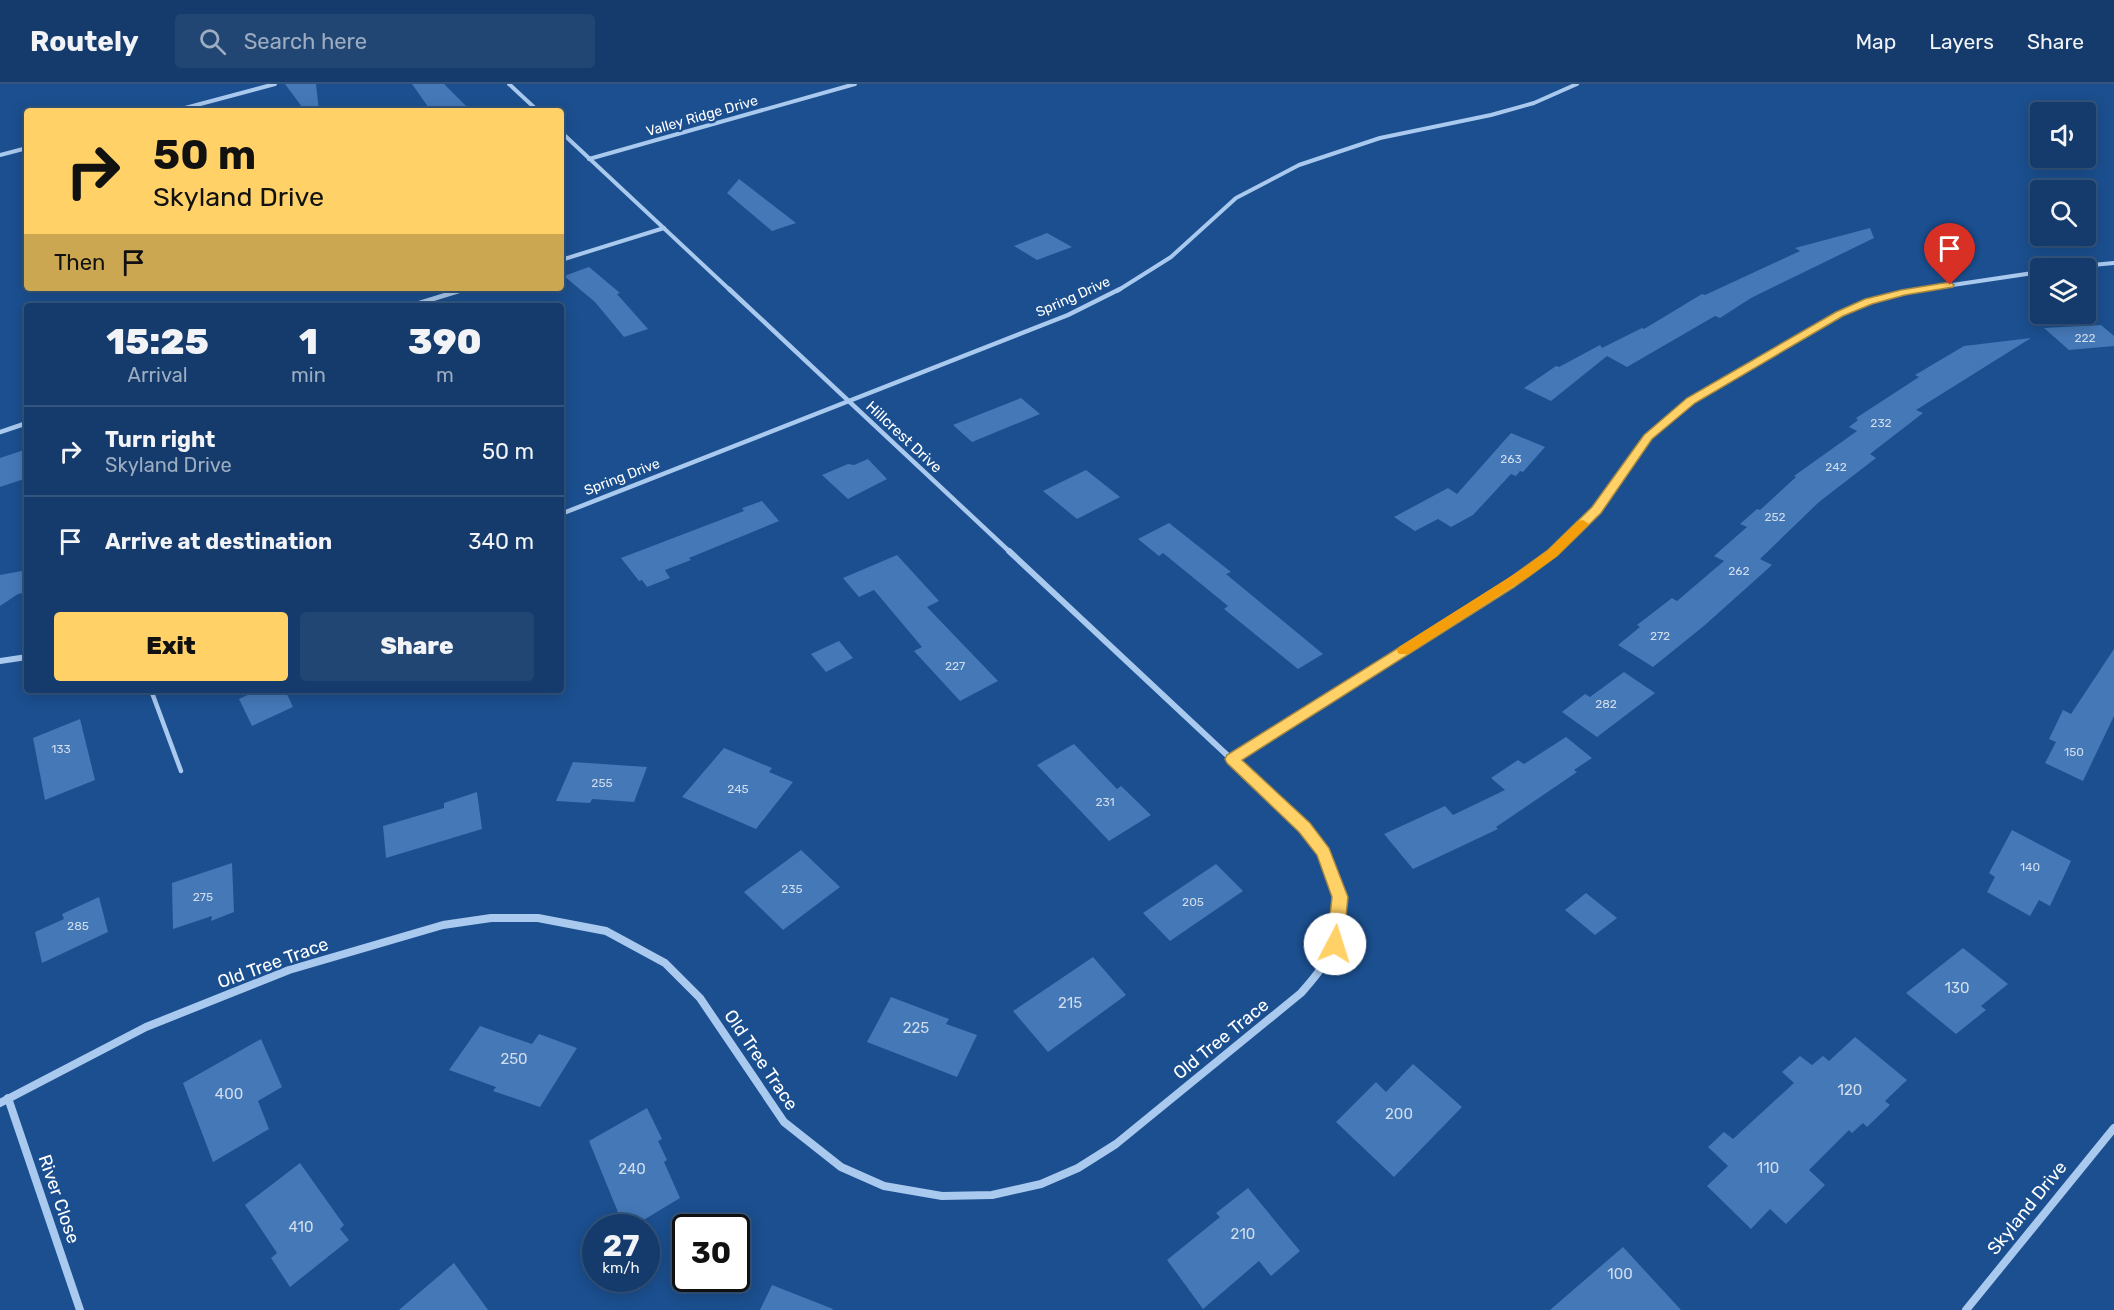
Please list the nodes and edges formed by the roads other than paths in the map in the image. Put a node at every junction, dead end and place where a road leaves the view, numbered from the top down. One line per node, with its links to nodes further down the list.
1 (274, 84): 5 (street)
2 (509, 84): 6 (street)
3 (855, 84): 10 (street, Valley Ridge Drive)
4 (1577, 84): 18 (street, Spring Drive)
5 (185, 108)
6 (535, 108)
7 (564, 135): 10 (street, Hillcrest Drive)
8 (24, 149): 9 (street)
9 (0, 155)
10 (590, 159): 11 (street, Hillcrest Drive)
11 (664, 228): 12 (street); 18 (street, Hillcrest Drive)
12 (564, 259)
13 (2114, 263): 14 (street)
14 (2096, 265)
15 (2030, 273): 25 (street)
16 (459, 291): 17 (street)
17 (420, 303)
18 (848, 401): 21 (street, Spring Drive); 25 (street, Hillcrest Drive)
19 (24, 424): 20 (street)
20 (0, 432)
21 (564, 513)
22 (24, 657): 23 (street)
23 (0, 660)
24 (152, 693): 26 (lane)
25 (1232, 759): 27 (street, Old Tree Trace)
26 (181, 771)
27 (4, 1100): 29 (street, River Close)
28 (2114, 1128): 30 (street, Skyland Drive)
29 (80, 1310)
30 (1966, 1310)

